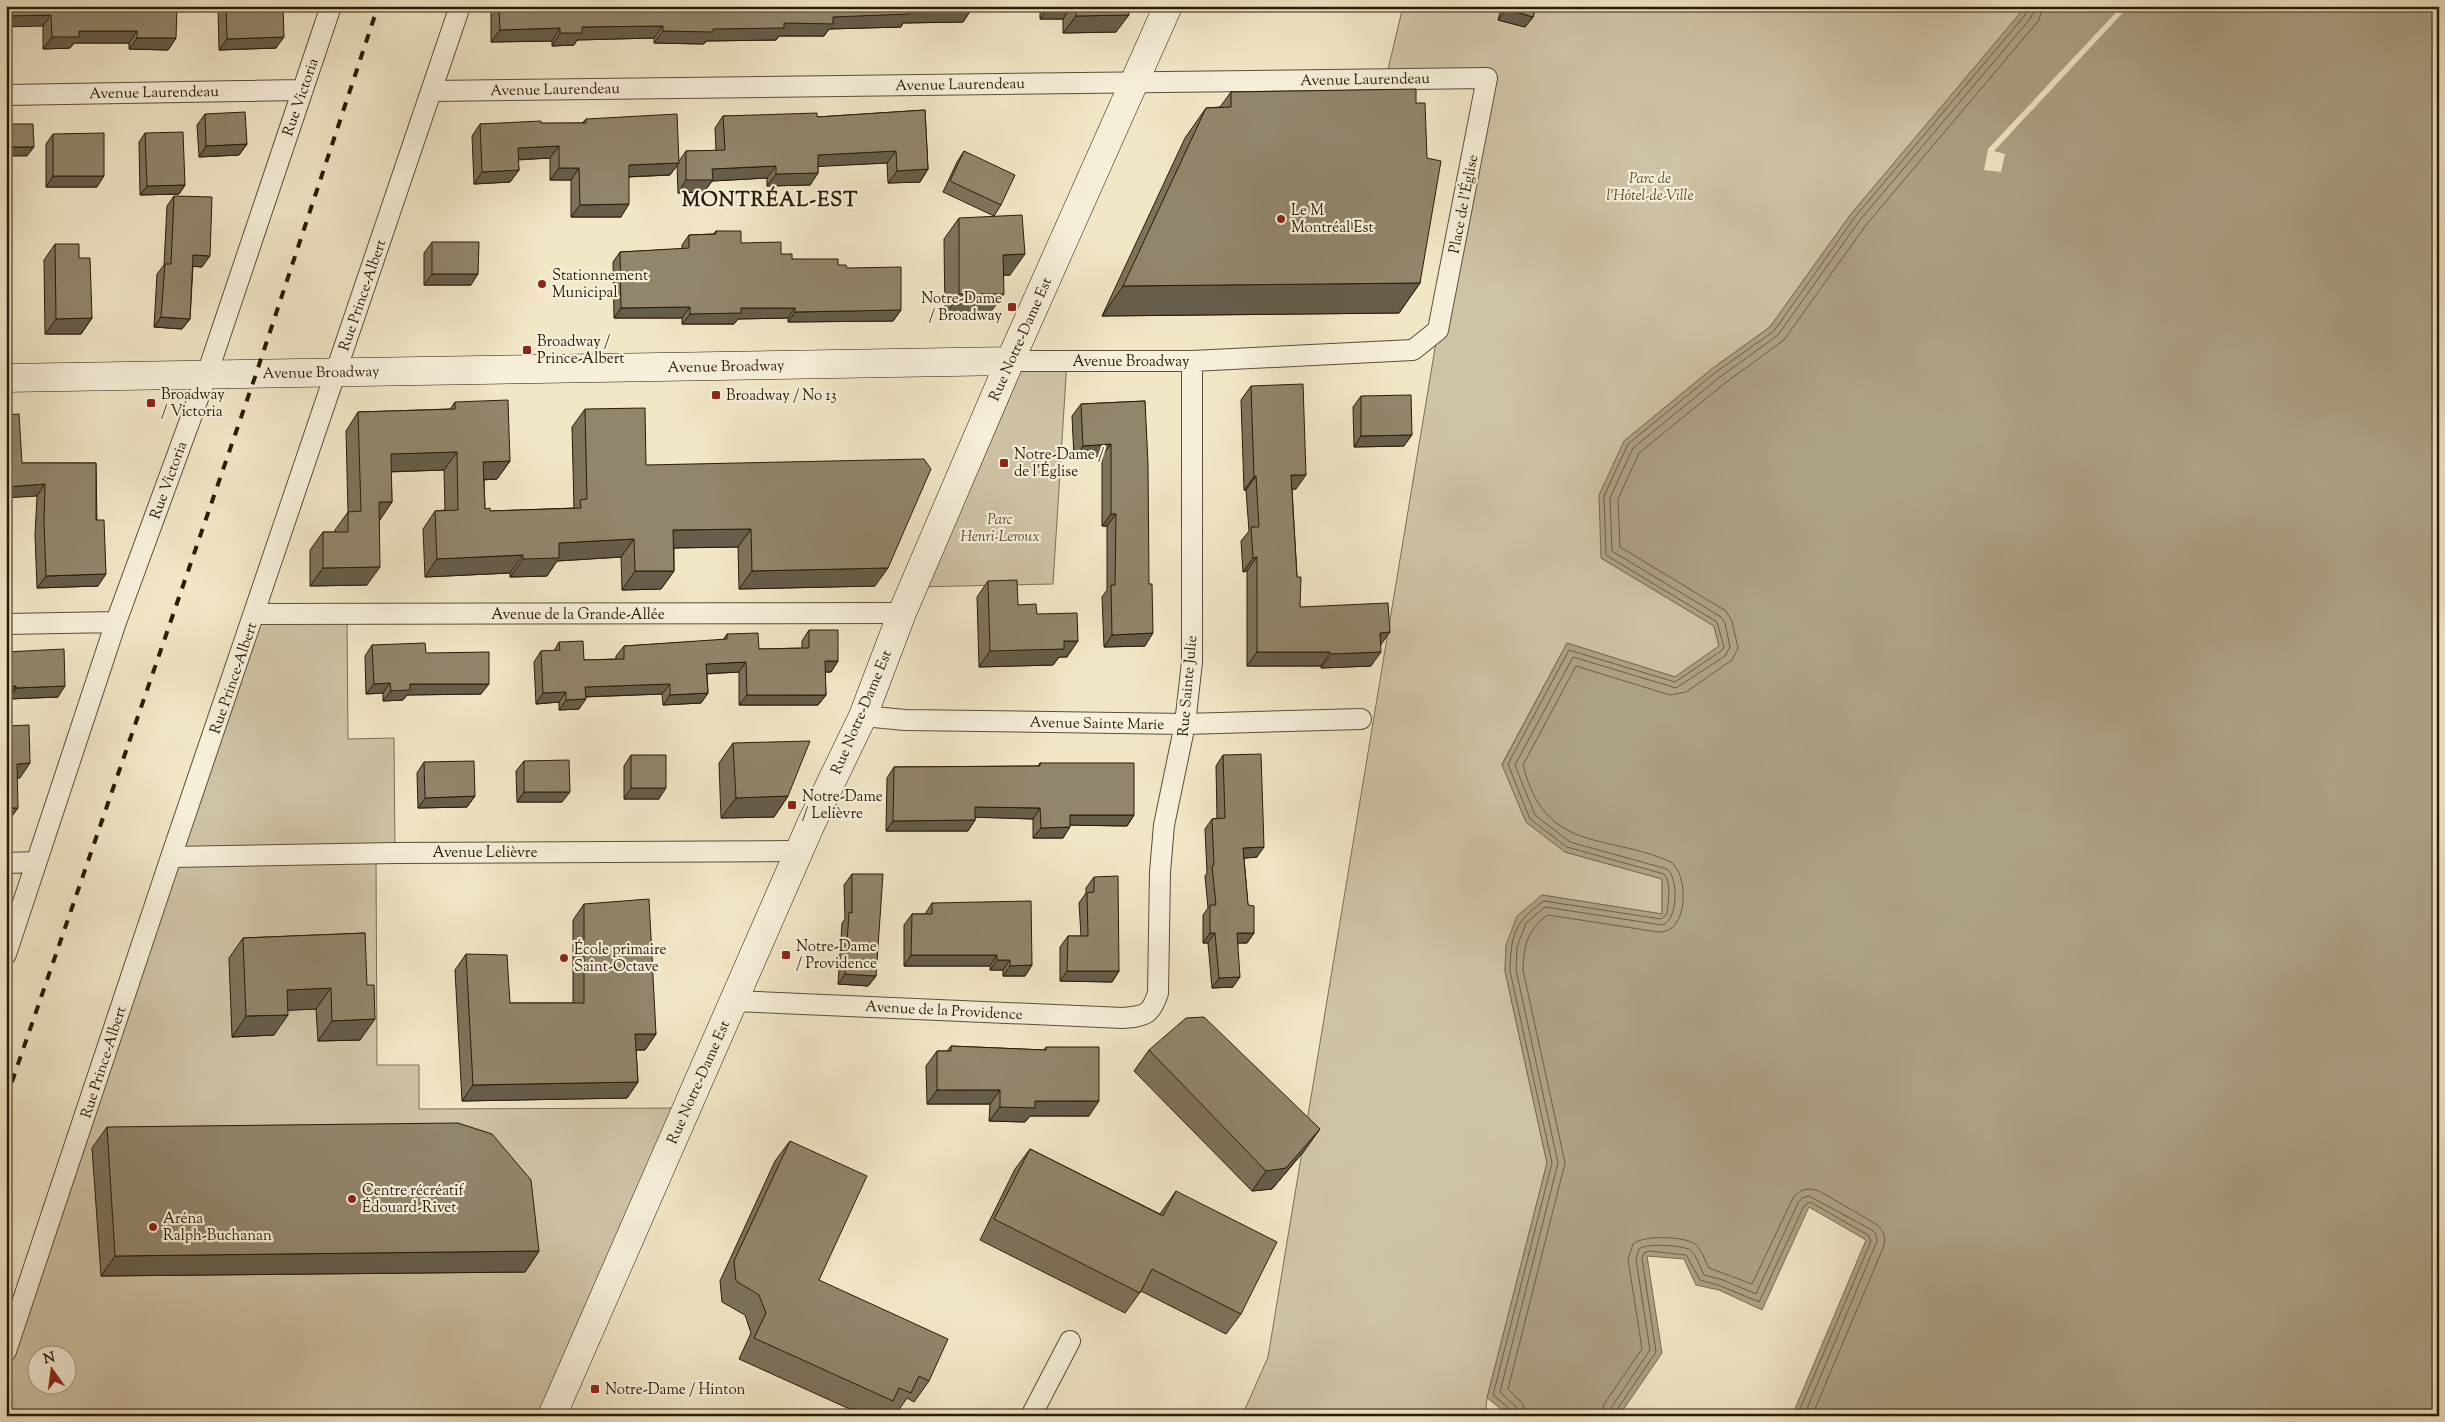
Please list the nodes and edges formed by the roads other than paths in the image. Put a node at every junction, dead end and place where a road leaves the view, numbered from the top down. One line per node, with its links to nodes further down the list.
1 (331, 6): 6 (street, Rue Victoria)
2 (460, 6): 7 (street, Rue Prince-Albert)
3 (1168, 6): 5 (main road, Rue Notre-Dame Est)
4 (1487, 78): 5 (street, Avenue Laurendeau); 9 (street, Place de l'Église)
5 (1135, 82): 7 (street, Avenue Laurendeau); 10 (main road, Rue Notre-Dame Est)
6 (303, 90): 8 (street, Avenue Laurendeau); 13 (street, Rue Victoria)
7 (432, 91): 12 (street, Rue Prince-Albert)
8 (6, 94)
9 (1438, 330): 11 (street, Avenue Broadway)
10 (1010, 361): 11 (street, Avenue Broadway); 12 (main road, Avenue Broadway); 15 (main road, Rue Notre-Dame Est)
11 (1192, 361): 21 (street, Rue Sainte Julie)
12 (336, 372): 13 (main road, Avenue Broadway); 16 (street, Rue Prince-Albert)
13 (207, 374): 14 (main road, Avenue Broadway); 17 (street, Rue Victoria)
14 (6, 378)
15 (902, 613): 16 (street, Avenue de la Grande-Allée); 19 (main road, Rue Notre-Dame Est)
16 (255, 614): 23 (street, Rue Prince-Albert)
17 (116, 622): 18 (street); 24 (street, Rue Victoria)
18 (6, 624)
19 (863, 716): 21 (street, Avenue Sainte Marie); 22 (main road, Rue Notre-Dame Est)
20 (1361, 719): 21 (street, Avenue Sainte Marie)
21 (1185, 724): 28 (street, Rue Sainte Julie)
22 (799, 851): 23 (street, Avenue Lelièvre); 27 (main road, Rue Notre-Dame Est)
23 (171, 857): 30 (street, Rue Prince-Albert)
24 (36, 862): 25 (street); 26 (street, Rue Victoria)
25 (6, 863)
26 (6, 954)
27 (733, 1001): 28 (street, Avenue de la Providence); 31 (main road, Rue Notre-Dame Est)
28 (1153, 1008)
29 (1070, 1341): 32 (street)
30 (6, 1351)
31 (552, 1416)
32 (1031, 1416)

